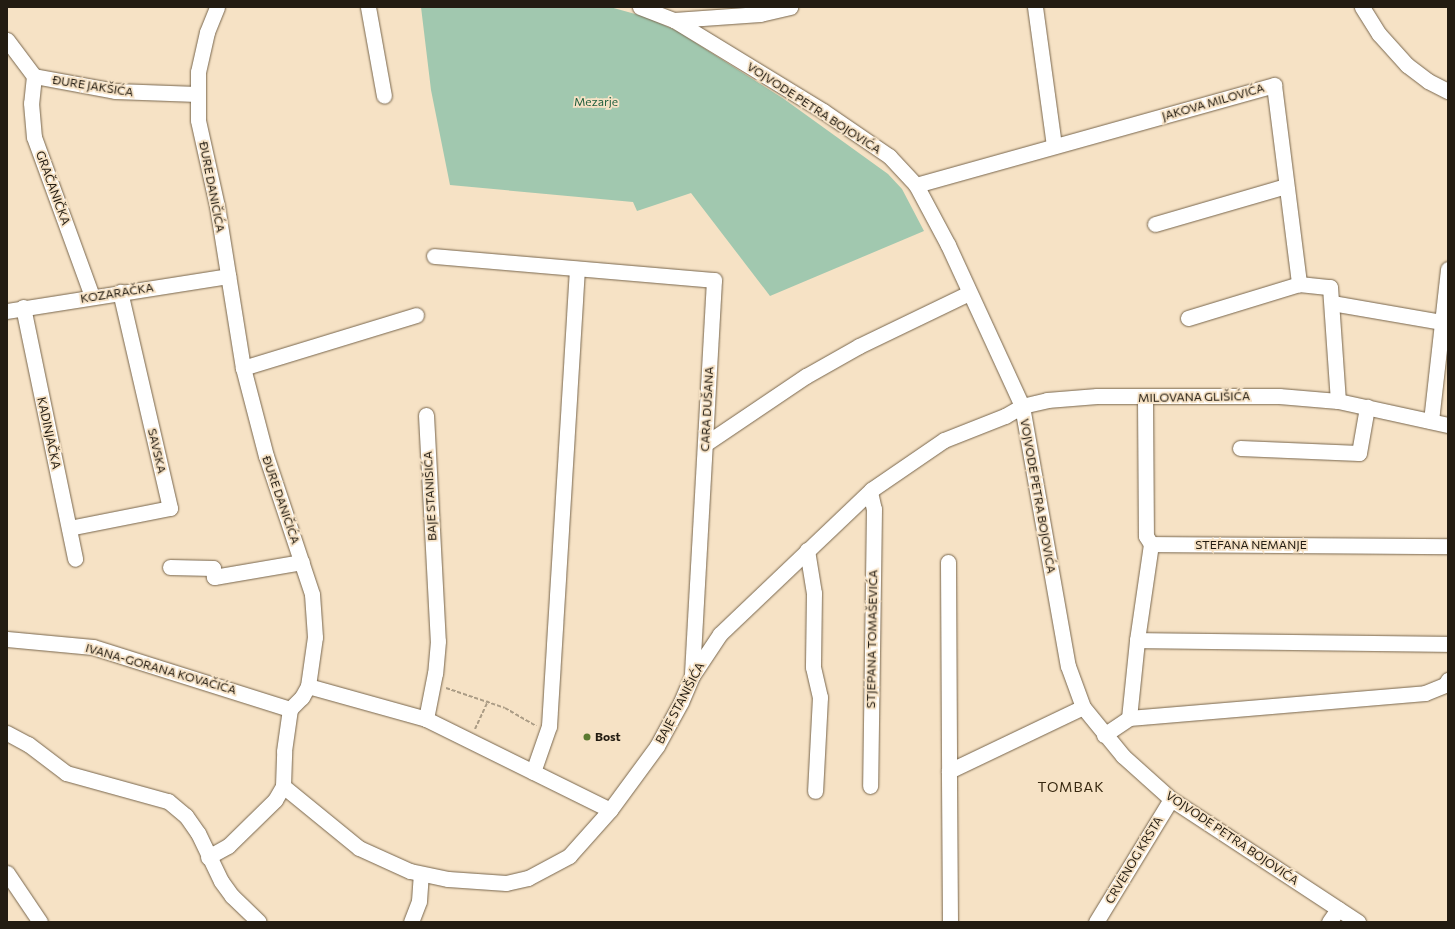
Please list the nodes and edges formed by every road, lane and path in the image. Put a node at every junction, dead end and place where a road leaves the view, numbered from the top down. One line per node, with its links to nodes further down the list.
1 (217, 7): 11 (street, ĐURE DANIČIĆA)
2 (368, 7): 12 (street)
3 (640, 7): 7 (street, VOJVODE PETRA BOJOVIĆA)
4 (790, 7): 7 (street)
5 (1035, 7): 13 (street)
6 (1362, 7): 10 (street)
7 (674, 20): 14 (street, VOJVODE PETRA BOJOVIĆA)
8 (7, 40): 9 (street)
9 (34, 76): 11 (street, ĐURE JAKŠIĆA); 24 (street, GRAČANIČKA)
10 (1448, 91)
11 (197, 94): 20 (street, ĐURE DANIČIĆA)
12 (384, 96)
13 (1054, 146): 14 (street, JAKOVA MILOVIĆA); 15 (street, JAKOVA MILOVIĆA)
14 (916, 185): 23 (street, VOJVODE PETRA BOJOVIĆA)
15 (1286, 186): 16 (street); 21 (street, JAKOVA MILOVIĆA)
16 (1155, 224)
17 (434, 256): 18 (street, CARA DUŠANA)
18 (577, 268): 39 (street, CARA DUŠANA); 62 (street)
19 (1448, 269): 30 (street)
20 (228, 276): 22 (street, KOZARAČKA); 31 (street, ĐURE DANIČIĆA)
21 (1299, 284): 25 (street); 29 (street)
22 (120, 292): 24 (street, KOZARAČKA); 42 (street, SAVSKA)
23 (969, 293): 34 (street, VOJVODE PETRA BOJOVIĆA); 39 (street)
24 (92, 296): 26 (street, KOZARAČKA)
25 (1332, 303): 30 (street); 33 (street)
26 (23, 307): 27 (street, KOZARAČKA); 42 (street, KADINJAČKA)
27 (7, 311)
28 (416, 315): 31 (street)
29 (1188, 318)
30 (1442, 322): 37 (street)
31 (243, 368): 47 (street, ĐURE DANIČIĆA)
32 (1145, 398): 33 (street, MILOVANA GLIŠIĆA); 34 (street, MILOVANA GLIŠIĆA); 43 (street)
33 (1338, 401): 35 (street, MILOVANA GLIŠIĆA)
34 (1022, 406): 41 (street, BAJE STANIŠIĆA); 58 (street, VOJVODE PETRA BOJOVIĆA)
35 (1367, 407): 37 (street, MILOVANA GLIŠIĆA); 40 (street)
36 (426, 416): 55 (street, BAJE STANIŠIĆA)
37 (1431, 421): 38 (street, MILOVANA GLIŠIĆA)
38 (1448, 425)
39 (705, 444): 53 (street, CARA DUŠANA)
40 (1240, 448)
41 (870, 492): 45 (street, BAJE STANIŠIĆA); 69 (street, STJEPANA TOMAŠEVIĆA)
42 (69, 528): 46 (street, KADINJAČKA)
43 (1151, 544): 44 (street, STEFANA NEMANJE); 51 (street)
44 (1448, 546)
45 (807, 550): 53 (street, BAJE STANIŠIĆA); 70 (street)
46 (75, 559)
47 (302, 562): 49 (street, ĐURE DANIČIĆA); 56 (street, ĐURE DANIČIĆA)
48 (948, 562): 66 (street)
49 (170, 567)
50 (7, 639): 59 (street, IVANA-GORANA KOVAČIĆA)
51 (1137, 640): 52 (street); 60 (street)
52 (1448, 644)
53 (692, 676): 72 (street, BAJE STANIŠIĆA)
54 (1448, 680): 60 (street)
55 (433, 684): 57 (path); 61 (street, BAJE STANIŠIĆA)
56 (308, 686): 59 (street, ĐURE DANIČIĆA); 61 (street)
57 (488, 701): 62 (path); 65 (path)
58 (1083, 707): 64 (street, VOJVODE PETRA BOJOVIĆA); 66 (street)
59 (290, 709): 68 (street)
60 (1129, 718): 64 (street)
61 (426, 719): 65 (street)
62 (547, 732): 67 (street)
63 (7, 733): 73 (street)
64 (1104, 735): 71 (street, VOJVODE PETRA BOJOVIĆA)
65 (469, 740): 67 (street)
66 (949, 771): 80 (street)
67 (533, 772): 72 (street)
68 (283, 786): 73 (street); 75 (street, BAJE STANIŠIĆA)
69 (870, 786)
70 (814, 791)
71 (1171, 799): 76 (street, VOJVODE PETRA BOJOVIĆA); 81 (street, CRVENOG KRSTA)
72 (610, 810): 75 (street, BAJE STANIŠIĆA)
73 (208, 857): 78 (street)
74 (7, 873): 77 (street)
75 (421, 874): 79 (street)
76 (1338, 909): 82 (street); 83 (street, VOJVODE PETRA BOJOVIĆA)
77 (40, 922)
78 (259, 922)
79 (411, 922)
80 (950, 922)
81 (1096, 922)
82 (1329, 922)
83 (1358, 922)

